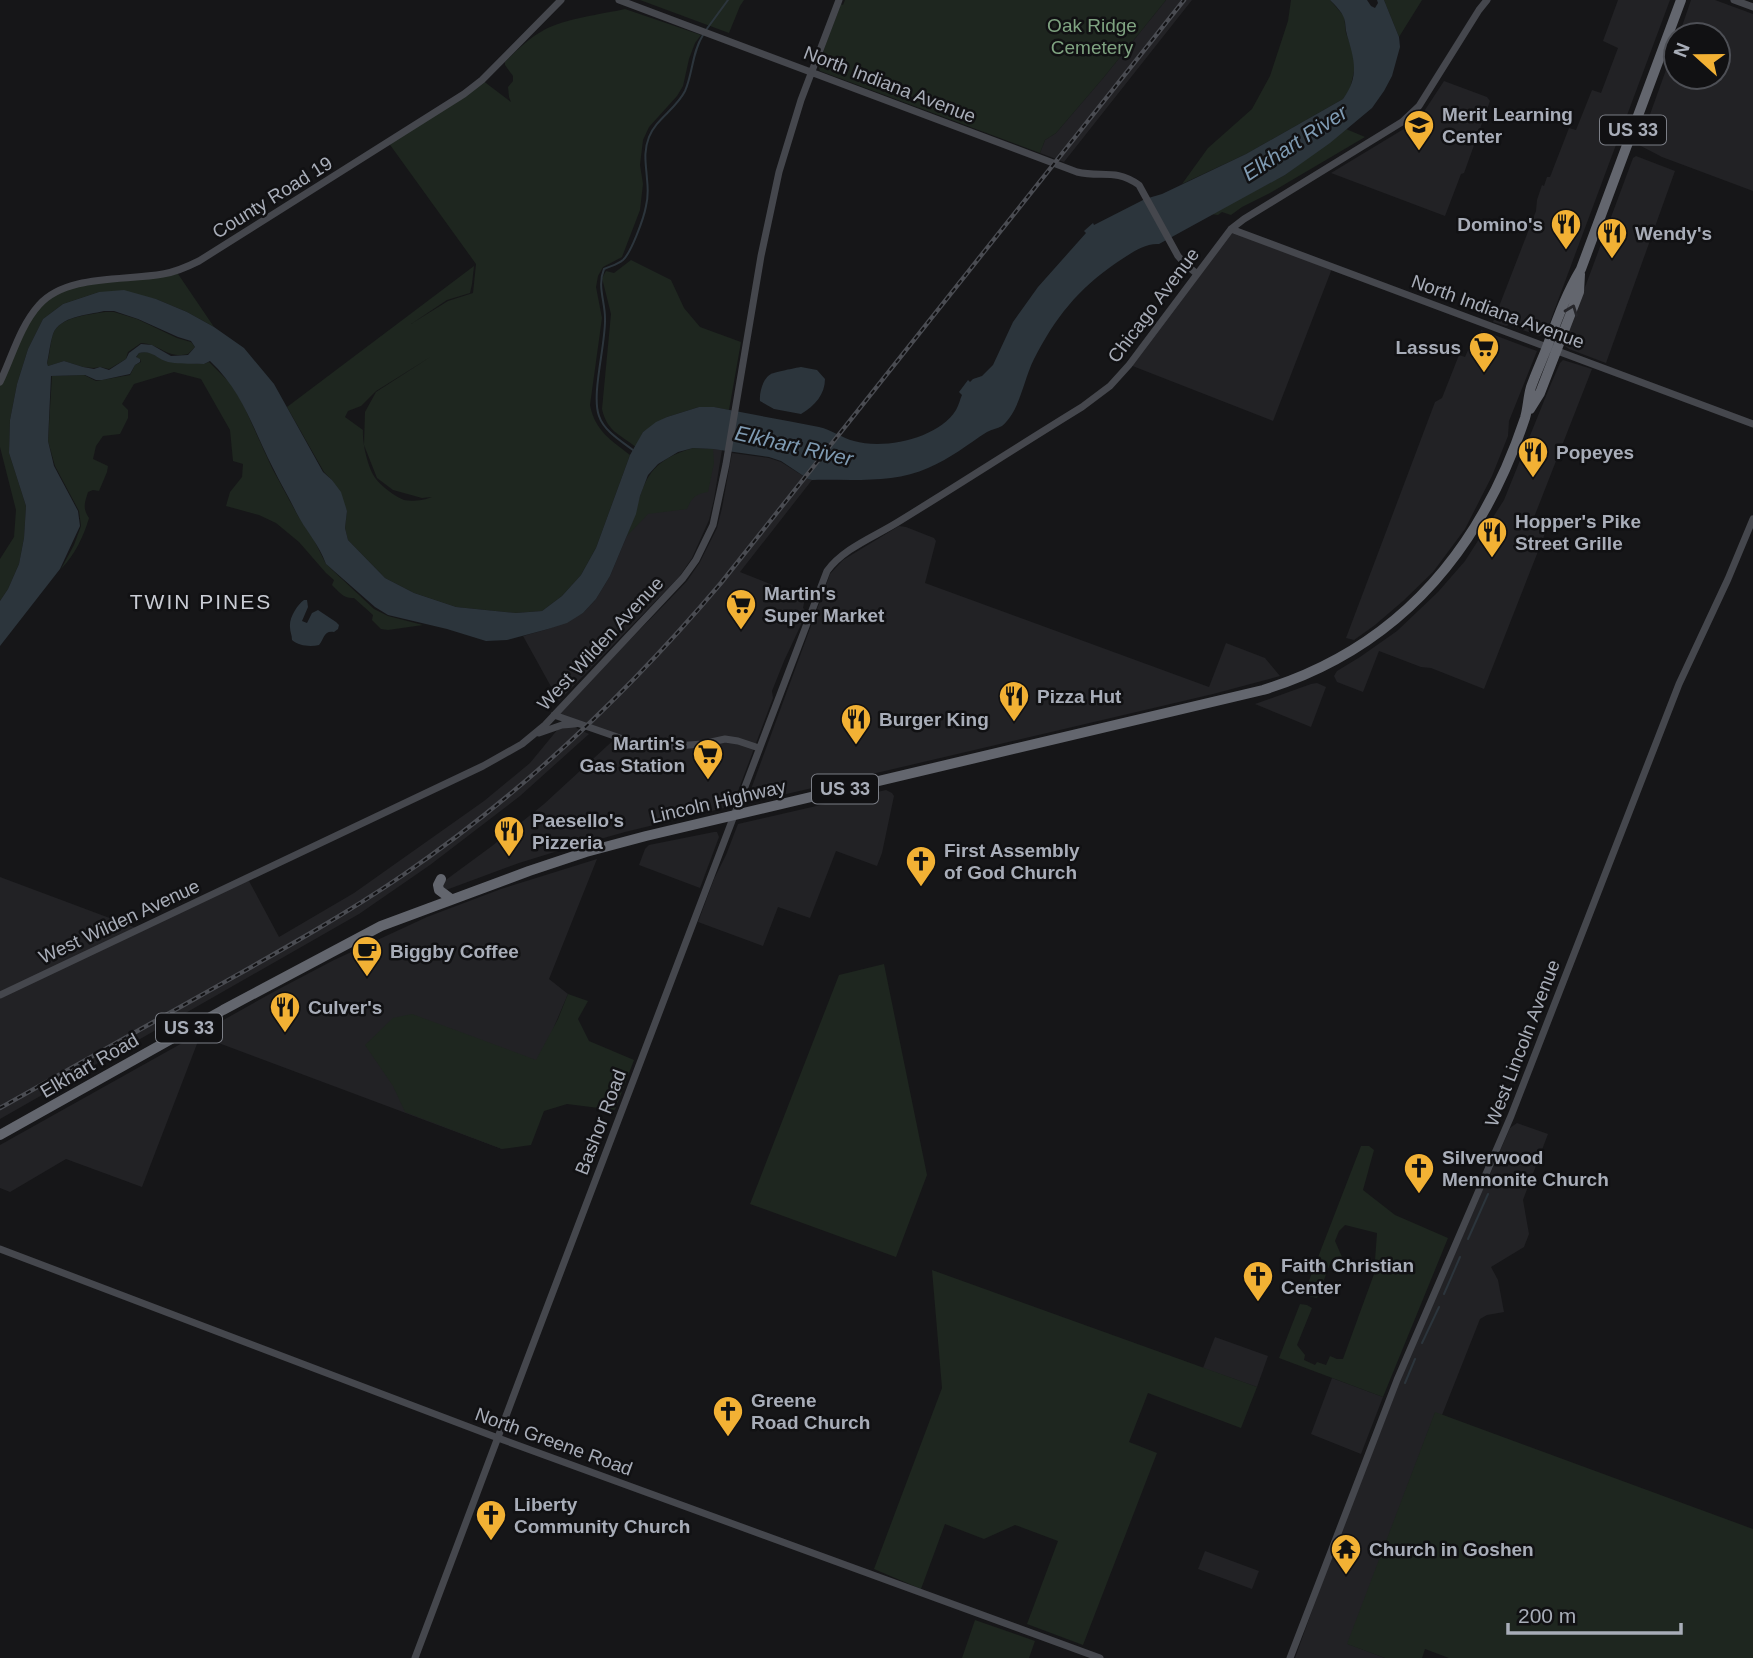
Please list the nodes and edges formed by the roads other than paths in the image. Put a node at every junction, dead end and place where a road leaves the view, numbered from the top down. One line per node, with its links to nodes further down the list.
1 (561, 0): 12 (street, County Road 19)
2 (620, 0): 8 (street, North Indiana Avenue)
3 (839, 0): 8 (street, West Wilden Avenue)
4 (1487, 0): 9 (street, Chicago Avenue)
5 (1681, 0): 11 (highway, US 33)
6 (1734, 0): 7 (street)
7 (1753, 7)
8 (812, 72): 10 (street, North Indiana Avenue); 16 (street, West Wilden Avenue)
9 (1231, 229): 10 (street, Chicago Avenue); 11 (street, North Indiana Avenue)
10 (1196, 273): 15 (street, Chicago Avenue)
11 (1552, 348): 13 (street, North Indiana Avenue); 20 (highway, Lincoln Highway / US 33)
12 (0, 382)
13 (1753, 424)
14 (1753, 519): 30 (street, West Lincoln Avenue)
15 (816, 598): 19 (street, Bashor Road)
16 (554, 715): 17 (street); 18 (street, West Wilden Avenue)
17 (577, 723): 18 (street); 19 (street)
18 (532, 736): 24 (street, West Wilden Avenue)
19 (759, 748): 20 (street, Bashor Road)
20 (734, 816): 22 (highway, Lincoln Highway / US 33); 27 (street, Bashor Road)
21 (442, 878): 22 (highway)
22 (451, 899): 23 (highway, Lincoln Highway / US 33)
23 (380, 926): 25 (highway, Elkhart Road / US 33)
24 (0, 995)
25 (0, 1135)
26 (0, 1249): 27 (street, North Greene Road)
27 (498, 1438): 28 (street, Bashor Road); 29 (street, North Greene Road)
28 (415, 1658)
29 (1100, 1658)
30 (1290, 1658)

